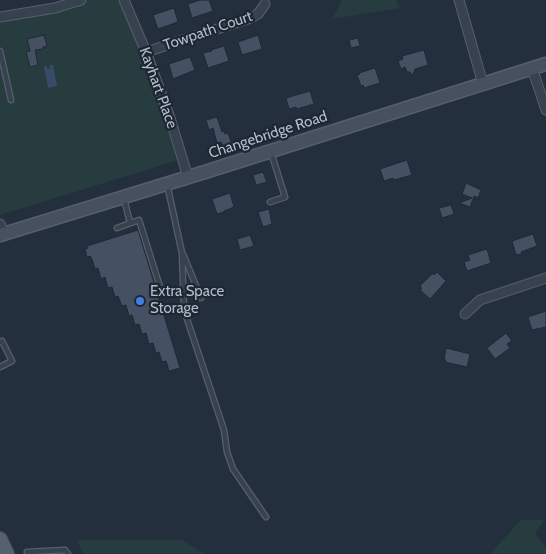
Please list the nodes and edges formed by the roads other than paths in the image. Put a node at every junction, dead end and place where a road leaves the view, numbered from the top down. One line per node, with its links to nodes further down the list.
1 (81, 0): 5 (street)
2 (124, 0): 7 (street, Kayhart Place)
3 (459, 0): 10 (street)
4 (265, 4): 7 (street, Towpath Court)
5 (0, 17)
6 (0, 51): 11 (lane)
7 (146, 52): 14 (street, Kayhart Place)
8 (546, 64): 9 (main road, Changebridge Road)
9 (532, 68): 10 (main road, Changebridge Road); 12 (street)
10 (483, 84): 13 (main road, Changebridge Road)
11 (11, 100)
12 (546, 110)
13 (271, 151): 14 (main road, Changebridge Road); 17 (lane)
14 (188, 176): 15 (main road, Changebridge Road)
15 (167, 183): 16 (main road, Changebridge Road); 21 (lane)
16 (123, 197): 18 (lane); 20 (main road, Changebridge Road)
17 (270, 202)
18 (130, 223): 19 (lane); 23 (lane)
19 (117, 228)
20 (1, 230)
21 (182, 253): 24 (lane); 28 (lane)
22 (546, 278): 25 (street)
23 (160, 287)
24 (201, 298)
25 (465, 314)
26 (0, 342): 27 (lane)
27 (0, 367)
28 (266, 517)
29 (0, 539): 33 (main road)
30 (27, 552): 31 (lane)
31 (41, 552): 32 (lane)
32 (66, 553)
33 (7, 554)

